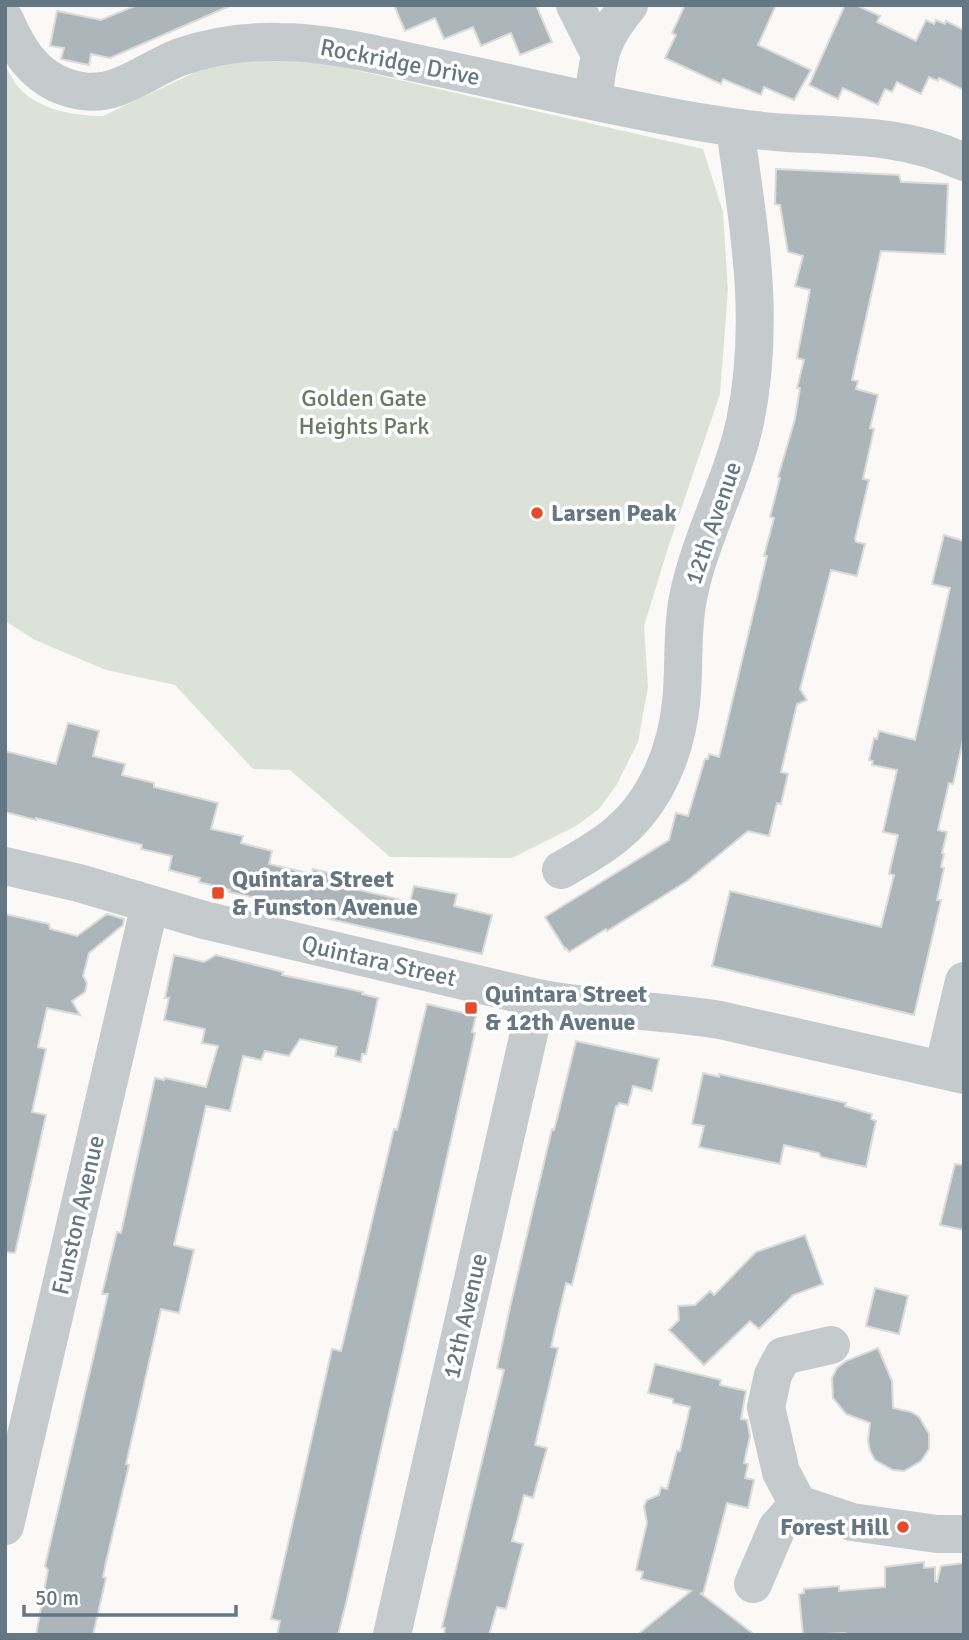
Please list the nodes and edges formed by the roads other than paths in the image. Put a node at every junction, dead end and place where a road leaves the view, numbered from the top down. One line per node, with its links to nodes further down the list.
1 (575, 5): 4 (street)
2 (629, 5): 4 (street)
3 (5, 20): 5 (street, Rockridge Drive)
4 (599, 53): 5 (street)
5 (593, 100): 6 (street, Rockridge Drive)
6 (735, 128): 7 (street, Rockridge Drive); 9 (street, 12th Avenue)
7 (964, 162)
8 (5, 866): 10 (street, Quintara Street)
9 (561, 870)
10 (150, 904): 12 (street, Quintara Street); 16 (street, Funston Avenue)
11 (964, 981): 13 (street)
12 (537, 998): 13 (street, Quintara Street); 19 (street, 12th Avenue)
13 (954, 1073)
14 (831, 1345): 15 (street)
15 (798, 1504): 17 (street); 18 (street)
16 (5, 1526)
17 (964, 1534)
18 (753, 1584)
19 (392, 1635)

